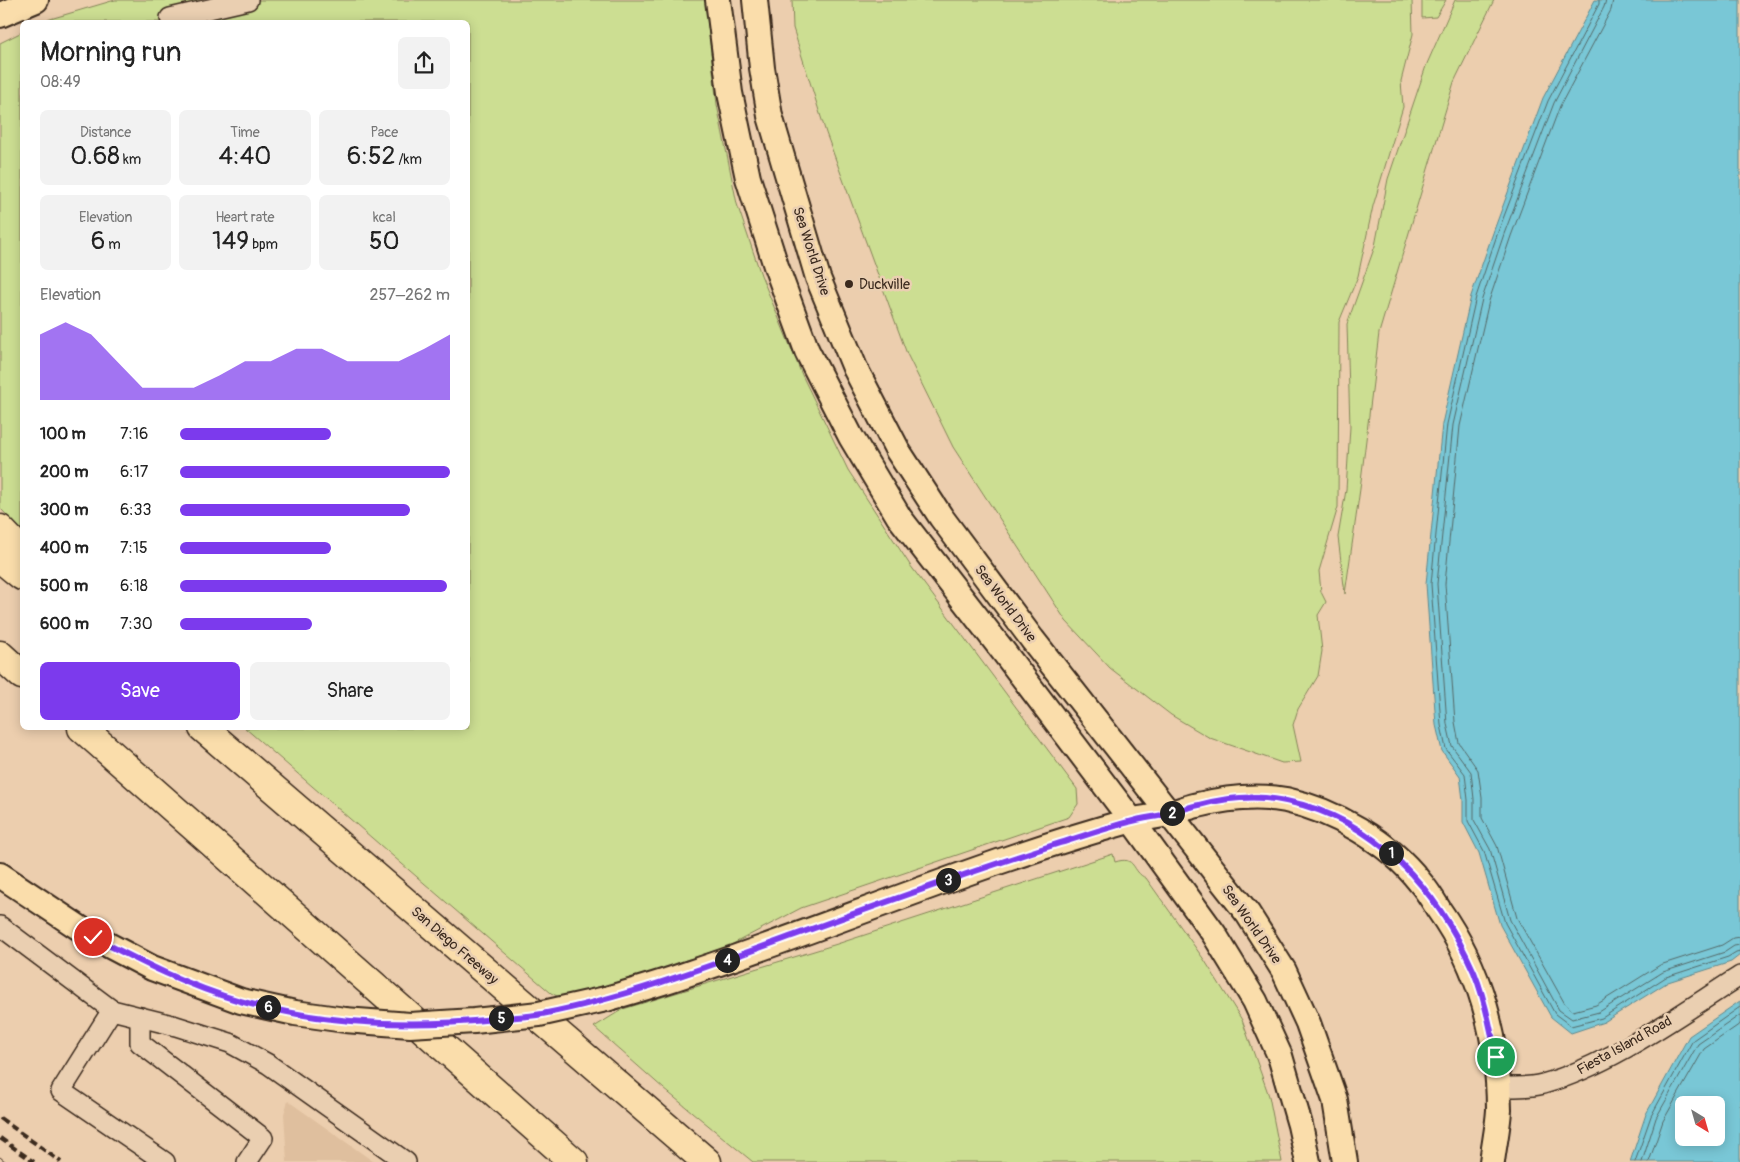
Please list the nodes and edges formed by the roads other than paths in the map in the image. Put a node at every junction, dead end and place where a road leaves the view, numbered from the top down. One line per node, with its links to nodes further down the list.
1 (36, 0): 5 (main road)
2 (248, 0): 6 (street)
3 (718, 0): 16 (main road)
4 (755, 0): 15 (main road, Sea World Drive)
5 (0, 15)
6 (170, 18)
7 (0, 530): 8 (highway)
8 (20, 550)
9 (0, 558): 10 (highway)
10 (20, 574)
11 (0, 655): 12 (highway)
12 (20, 673)
13 (84, 730): 26 (highway)
14 (205, 730): 27 (highway, San Diego Freeway)
15 (1170, 814): 16 (main road); 22 (main road); 29 (main road, Sea World Drive)
16 (1132, 821): 17 (main road, bridge); 28 (main road)
17 (0, 875)
18 (0, 926): 20 (street)
19 (1740, 976): 22 (street, Fiesta Island Road)
20 (112, 1010): 21 (street); 23 (street)
21 (140, 1017): 24 (street); 25 (street)
22 (1498, 1087): 30 (main road)
23 (165, 1162)
24 (247, 1162)
25 (406, 1162)
26 (574, 1162)
27 (707, 1162)
28 (1308, 1162)
29 (1345, 1162)
30 (1492, 1162)

